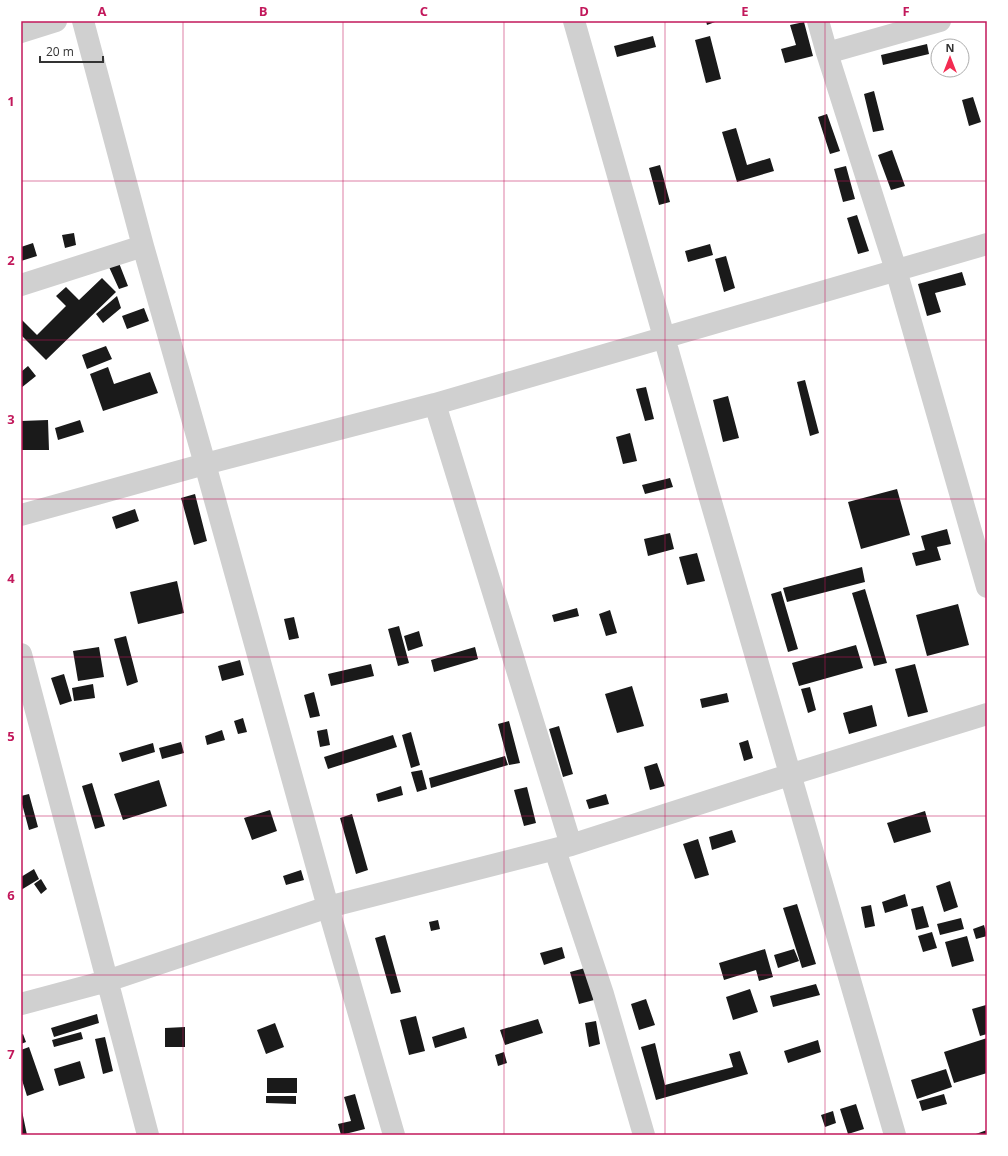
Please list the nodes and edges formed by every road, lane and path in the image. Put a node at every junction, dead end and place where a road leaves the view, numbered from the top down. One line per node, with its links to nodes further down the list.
1 (56, 21): 6 (street)
2 (83, 21): 9 (street)
3 (574, 21): 12 (street)
4 (818, 21): 7 (street)
5 (940, 21): 7 (street)
6 (21, 32)
7 (827, 53): 10 (street)
8 (987, 244): 10 (street)
9 (143, 246): 11 (street); 14 (street)
10 (896, 270): 12 (street); 16 (street)
11 (21, 285)
12 (663, 338): 13 (street); 19 (street)
13 (435, 404): 14 (street); 20 (street)
14 (205, 464): 15 (street); 21 (street)
15 (21, 515)
16 (987, 587)
17 (21, 654): 22 (street)
18 (987, 714): 19 (street)
19 (789, 775): 20 (street); 27 (street)
20 (563, 848): 21 (street); 26 (street)
21 (328, 907): 22 (street); 25 (street)
22 (107, 982): 23 (street); 24 (street)
23 (21, 1004)
24 (148, 1135)
25 (394, 1135)
26 (644, 1135)
27 (895, 1135)

